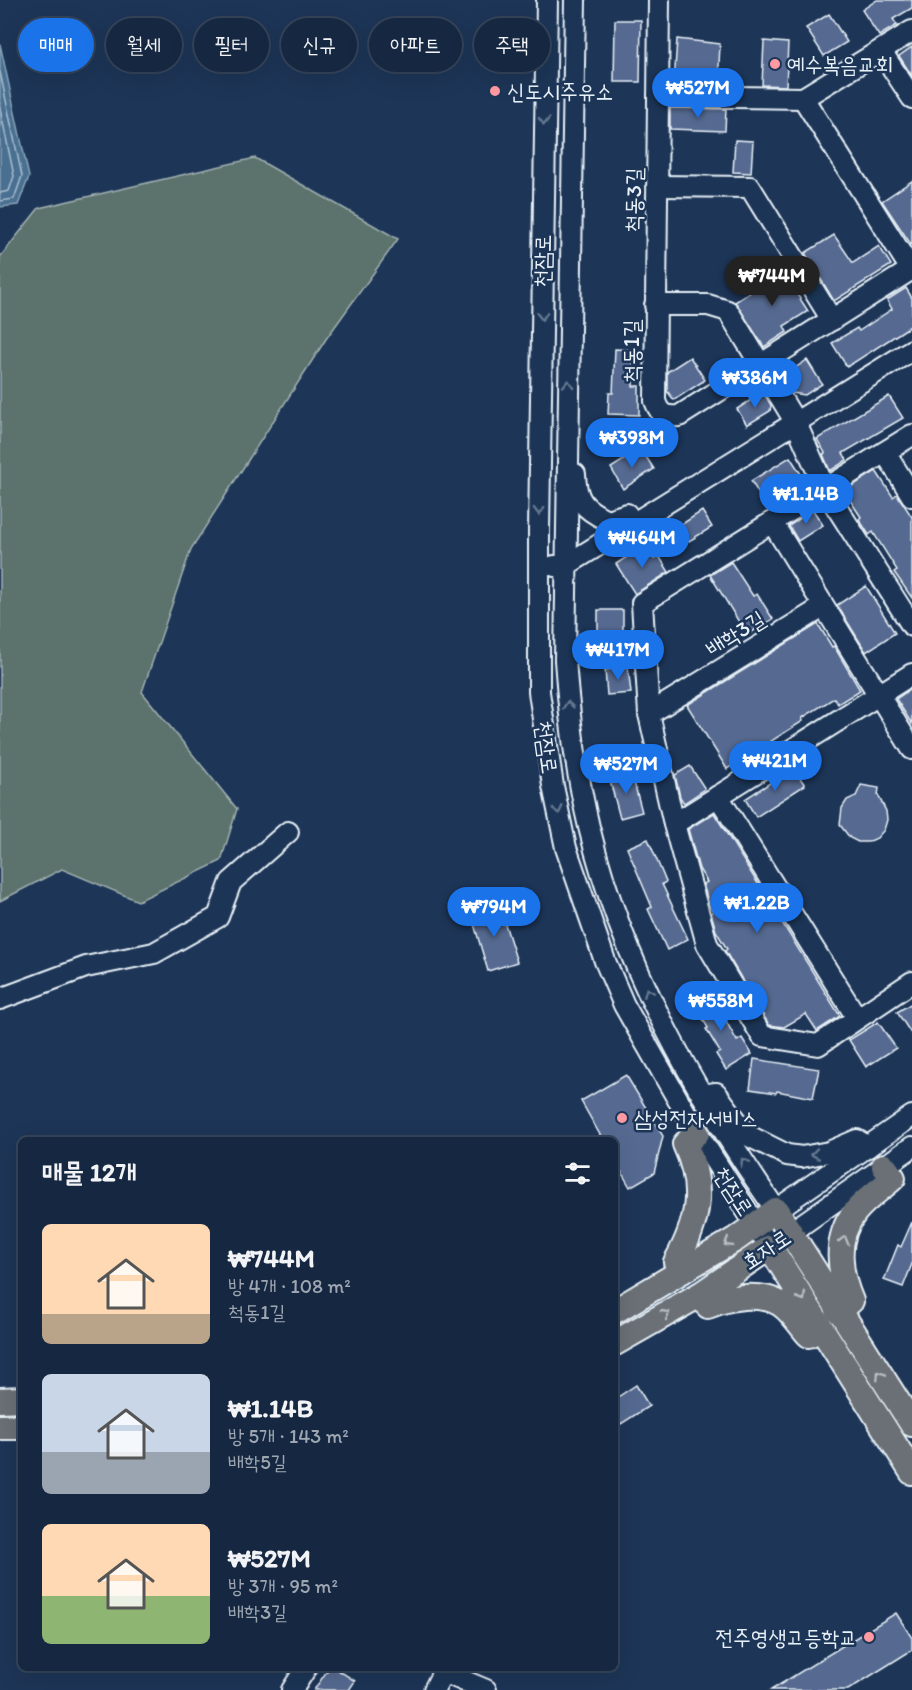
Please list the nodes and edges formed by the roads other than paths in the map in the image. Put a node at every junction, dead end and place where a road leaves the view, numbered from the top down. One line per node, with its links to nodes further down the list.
1 (547, 0): 23 (street, 천잠로, one-way to 23)
2 (575, 0): 18 (street, 천잠로, one-way to 2)
3 (659, 0): 6 (street, 척동3길)
4 (912, 31): 5 (street)
5 (881, 51): 7 (street); 8 (street)
6 (658, 96): 7 (street); 9 (street, 척동3길)
7 (803, 98): 10 (street, 척동1길)
8 (912, 99)
9 (658, 186): 11 (street, 척동3길); 12 (street)
10 (912, 270): 12 (street, 척동1길)
11 (655, 305): 14 (street, 척동1길); 14 (street, 척동1길)
12 (832, 320): 14 (street, 척동1길)
13 (912, 350): 15 (street)
14 (761, 363): 15 (street)
15 (796, 423): 19 (street); 22 (street)
16 (912, 435): 17 (street)
17 (885, 452): 19 (street); 20 (street)
18 (566, 467): 22 (street); 24 (street, 천잠로)
19 (825, 489): 21 (street); 26 (street)
20 (912, 496)
21 (772, 522): 25 (street); 29 (street)
22 (632, 524): 24 (street)
23 (539, 566): 24 (street); 39 (street, 천잠로, one-way to 39)
24 (565, 566): 37 (street, 천잠로, one-way to 24)
25 (822, 607): 28 (street); 29 (street, 배학3길)
26 (912, 626)
27 (912, 674): 28 (street)
28 (878, 696): 30 (street); 31 (street)
29 (649, 714): 32 (street)
30 (912, 749)
31 (718, 796): 32 (street); 36 (street)
32 (674, 824): 36 (street)
33 (288, 832): 35 (street)
34 (912, 982): 36 (street)
35 (0, 999)
36 (857, 1018)
37 (702, 1095): 40 (street, one-way to 37); 43 (street, 천잠로, one-way to 37)
38 (912, 1116): 40 (street, 효자로)
39 (697, 1133): 44 (street, 천잠로); 47 (main road)
40 (868, 1147): 43 (street, 효자로)
41 (912, 1147): 42 (street, 효자로)
42 (884, 1166): 45 (street, 효자로); 50 (main road, one-way to 42)
43 (776, 1210): 44 (main road, 효자로); 45 (main road, 천잠로)
44 (756, 1225): 46 (street, 천잠로); 47 (main road, 효자로, one-way to 47)
45 (791, 1233): 46 (street, 효자로); 50 (main road, 천잠로)
46 (770, 1247): 48 (main road, 효자로); 51 (main road, 천잠로, one-way to 51)
47 (682, 1271): 49 (main road, 효자로)
48 (701, 1294): 51 (main road); 52 (main road, 효자로, one-way to 48)
49 (618, 1309)
50 (838, 1311): 55 (main road, 천잠로, one-way to 50)
51 (820, 1327): 58 (main road, 천잠로)
52 (618, 1341)
53 (18, 1399): 54 (main road)
54 (0, 1400)
55 (912, 1424)
56 (0, 1427): 57 (main road)
57 (18, 1427)
58 (912, 1472)
59 (304, 1671): 62 (street)
60 (440, 1671): 63 (street)
61 (442, 1671): 64 (street)
62 (292, 1690)
63 (434, 1690)
64 (486, 1690)

